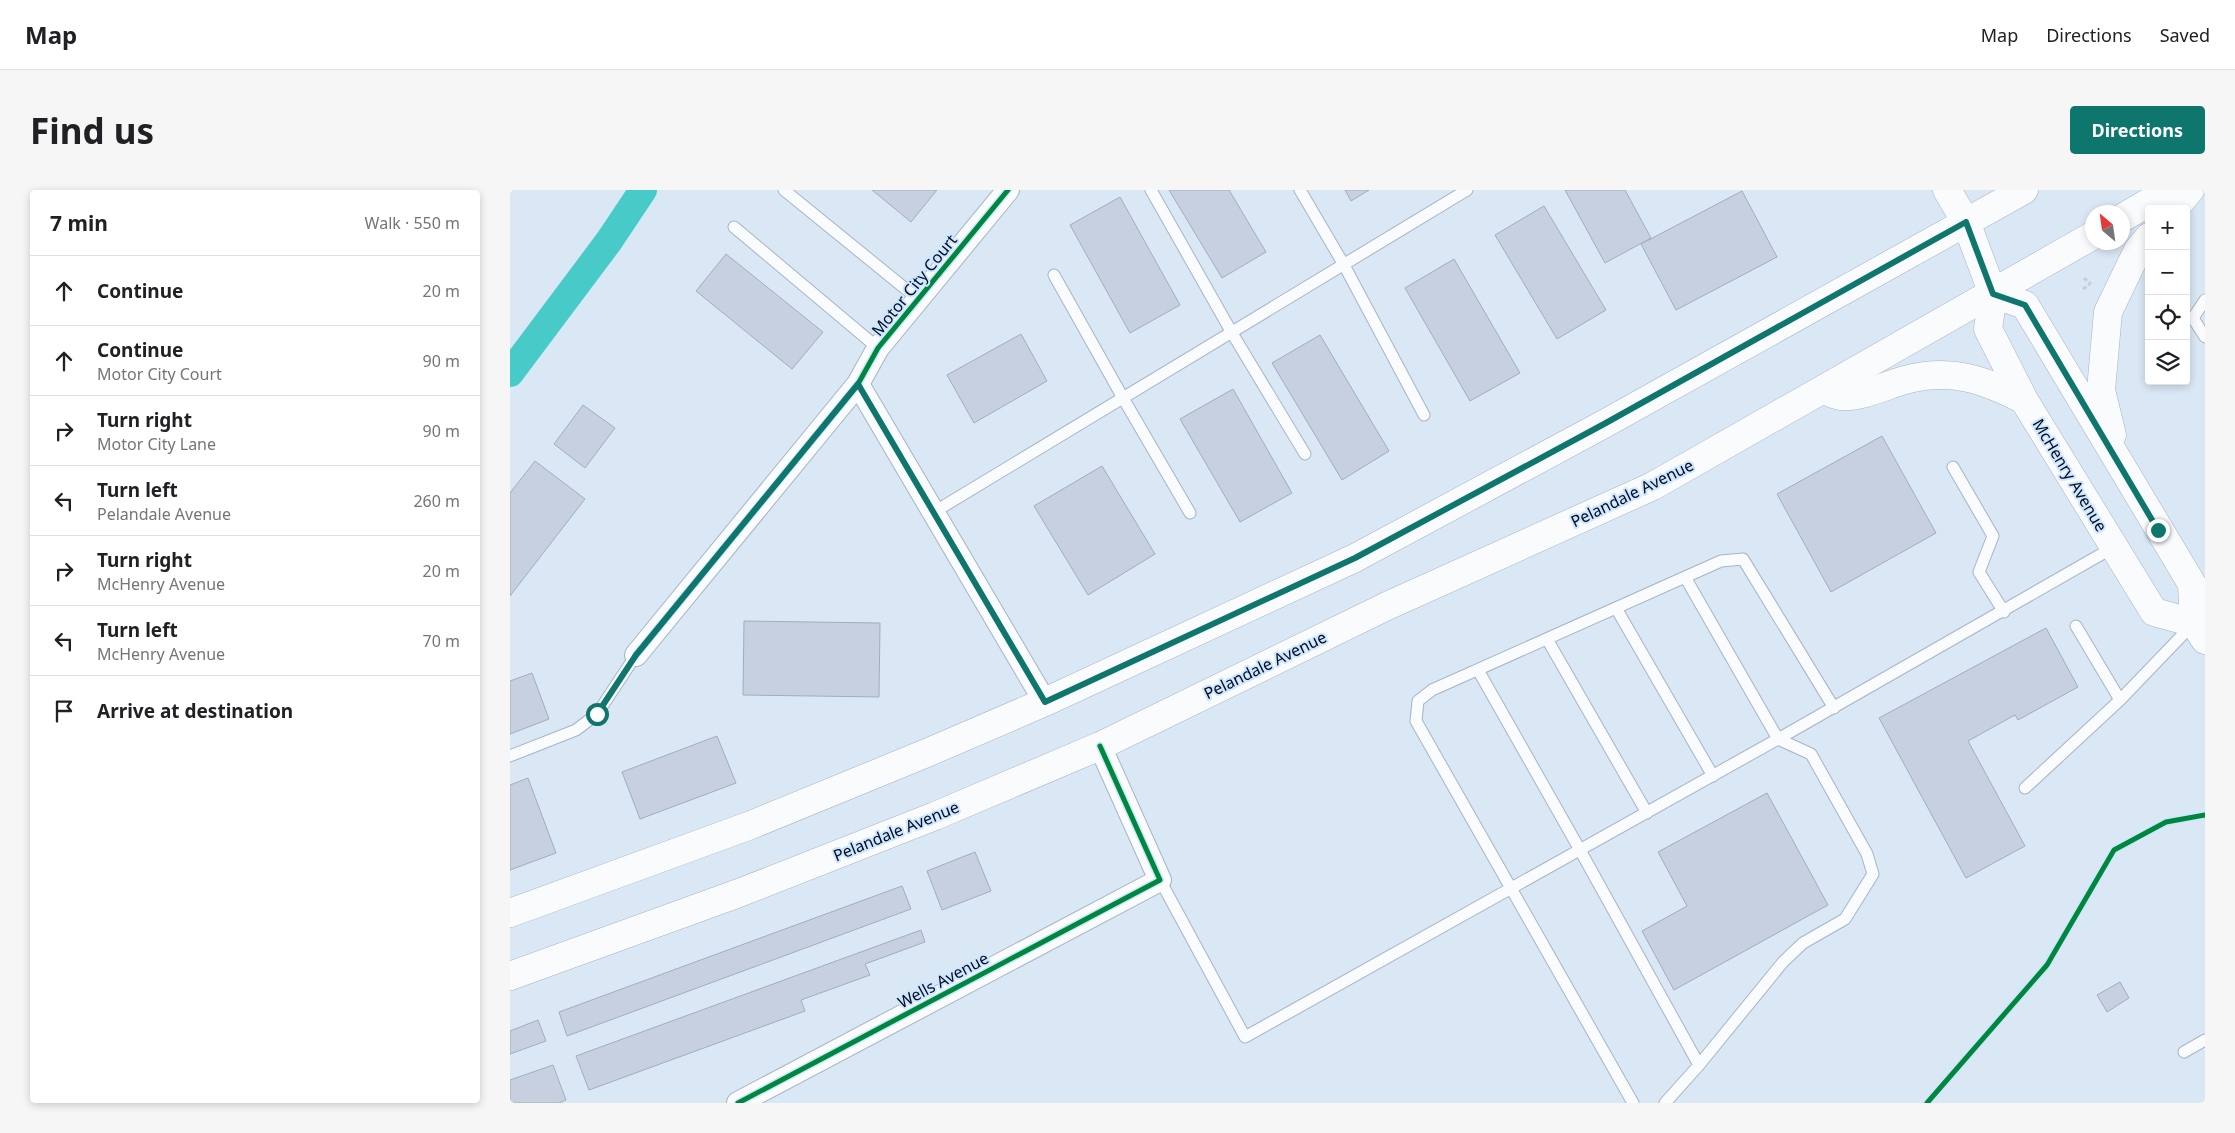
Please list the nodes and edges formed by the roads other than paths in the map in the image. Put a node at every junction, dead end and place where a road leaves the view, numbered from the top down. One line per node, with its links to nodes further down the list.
1 (784, 190): 19 (lane)
2 (1008, 190): 19 (street, Motor City Court)
3 (1151, 190): 21 (lane)
4 (1300, 190): 16 (lane)
5 (1468, 190): 16 (lane)
6 (1946, 190): 12 (main road, McHenry Avenue)
7 (2024, 190): 12 (main road)
8 (2170, 190): 11 (main road)
9 (2190, 190): 10 (main road)
10 (2177, 205)
11 (2130, 213)
12 (1966, 222): 18 (main road, McHenry Avenue); 44 (main road)
13 (734, 227): 23 (lane)
14 (2085, 240): 18 (main road, Pelandale Avenue)
15 (2145, 242): 30 (main road)
16 (1344, 265): 21 (lane); 28 (lane)
17 (1054, 275): 26 (lane)
18 (1993, 294): 25 (main road, Pelandale Avenue); 27 (main road, McHenry Avenue); 30 (main road)
19 (918, 299): 23 (street, Motor City Court)
20 (2205, 300): 22 (lane)
21 (1232, 332): 26 (lane); 29 (lane)
22 (2205, 337)
23 (878, 348): 24 (street, Motor City Court)
24 (858, 384): 32 (street); 41 (street, Motor City Court)
25 (1823, 390): 27 (main road); 47 (main road, Pelandale Avenue)
26 (1123, 398): 32 (lane); 33 (lane)
27 (2024, 400): 34 (main road, McHenry Avenue)
28 (1424, 415)
29 (1305, 454)
30 (2120, 465): 39 (main road)
31 (1953, 467): 37 (lane)
32 (934, 512): 44 (street)
33 (1190, 513)
34 (2114, 548): 37 (lane); 39 (main road, McHenry Avenue)
35 (1684, 577): 36 (lane); 45 (lane); 46 (lane)
36 (1616, 608): 40 (lane); 49 (lane)
37 (2004, 612): 45 (lane)
38 (2076, 626): 43 (lane)
39 (2200, 631): 43 (lane)
40 (1547, 639): 42 (lane); 51 (lane)
41 (636, 655): 48 (lane)
42 (1478, 670): 52 (lane); 54 (lane)
43 (2120, 700): 50 (lane)
44 (1045, 702): 55 (main road)
45 (1834, 708): 46 (lane)
46 (1778, 739): 49 (lane); 59 (lane)
47 (1100, 746): 53 (street); 56 (main road, Pelandale Avenue)
48 (510, 756)
49 (1713, 776): 51 (lane)
50 (2026, 788)
51 (1647, 813): 52 (lane)
52 (1580, 850): 54 (lane); 59 (lane)
53 (1160, 880): 54 (lane); 60 (street, Wells Avenue)
54 (1512, 887): 61 (lane)
55 (510, 913)
56 (510, 976)
57 (2205, 1040): 58 (lane)
58 (2184, 1052)
59 (1699, 1065): 62 (lane)
60 (738, 1103)
61 (1633, 1103)
62 (1665, 1103)

